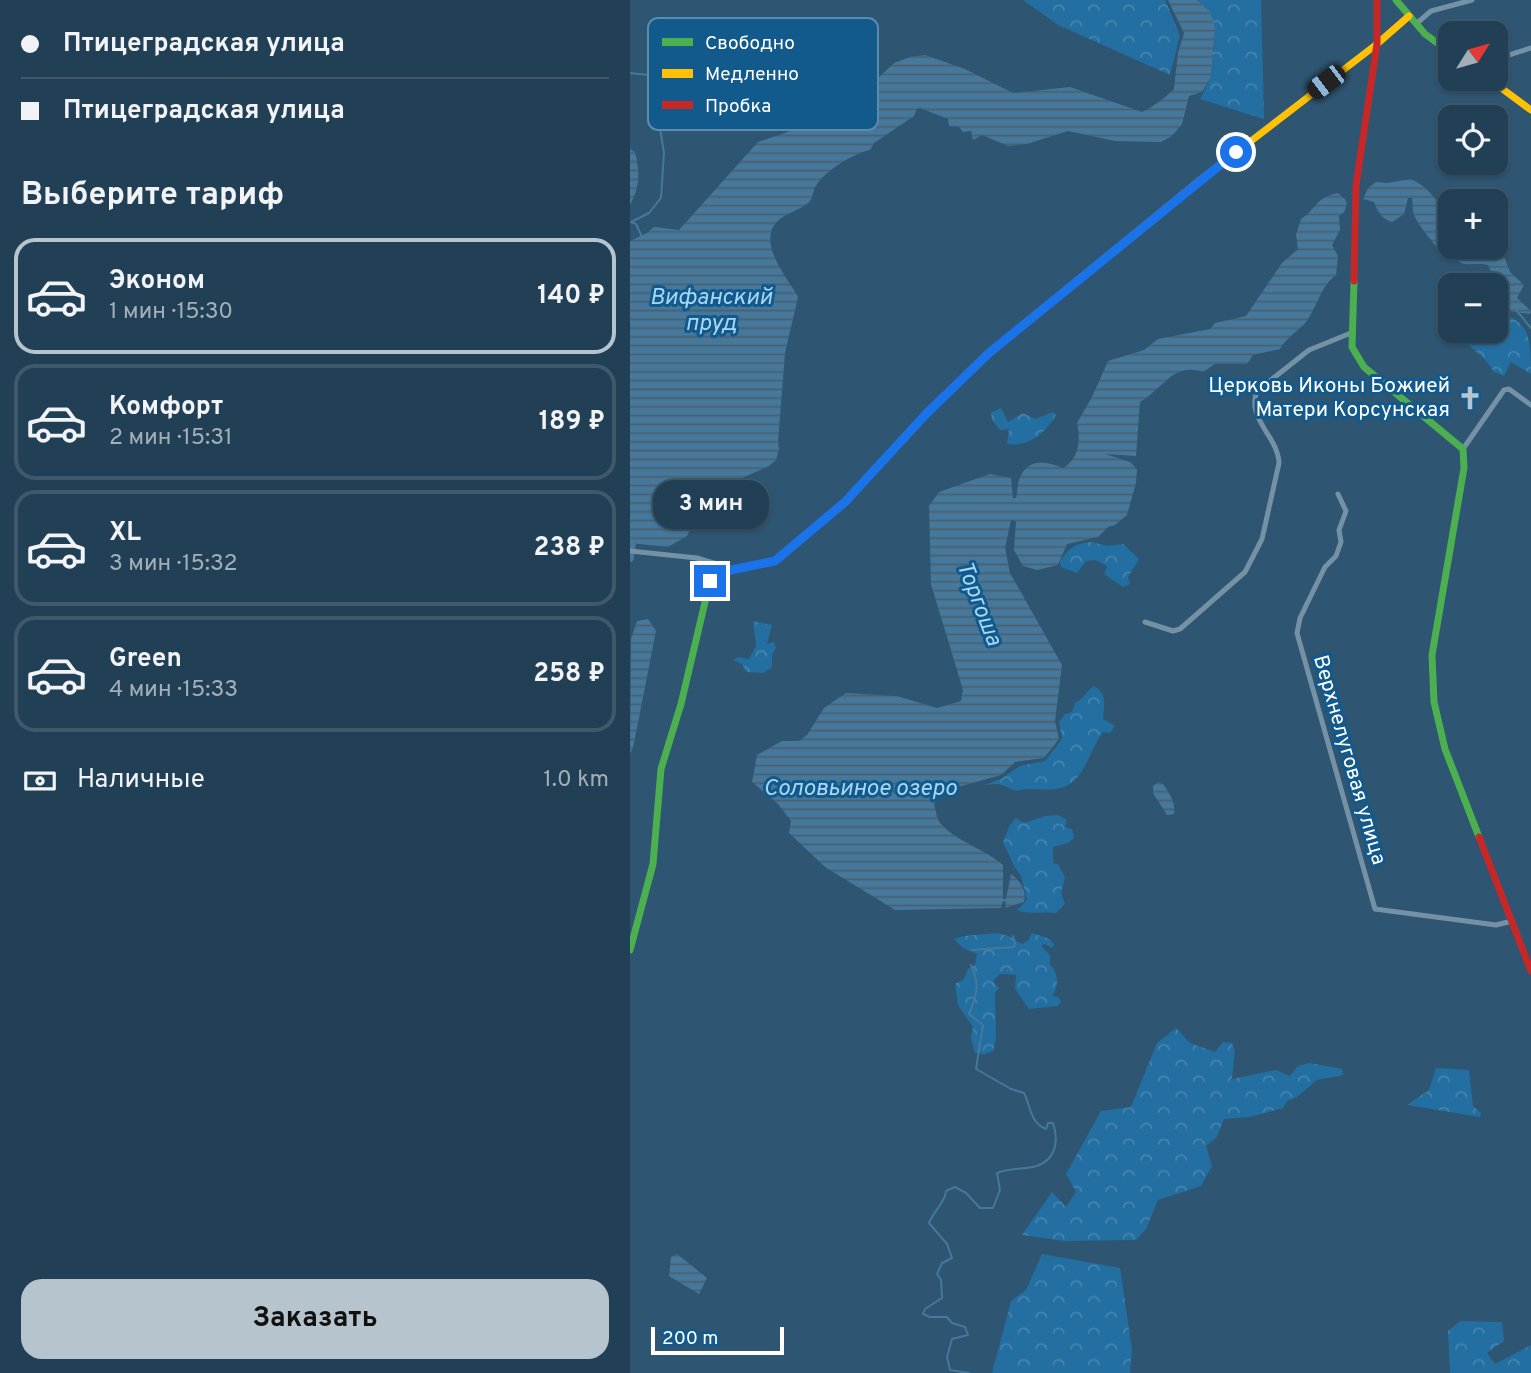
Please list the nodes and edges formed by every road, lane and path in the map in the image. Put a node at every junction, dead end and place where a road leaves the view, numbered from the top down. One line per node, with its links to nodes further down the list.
1 (1377, 0): 6 (street)
2 (1396, 0): 4 (street)
3 (1472, 0): 5 (street)
4 (1409, 16): 5 (street); 6 (street)
5 (1416, 24): 7 (street)
6 (1377, 44): 12 (street); 17 (street)
7 (1438, 44)
8 (1531, 48): 9 (street)
9 (1508, 55)
10 (1505, 91): 11 (street)
11 (1531, 110)
12 (1351, 333): 14 (street); 18 (street)
13 (1531, 405): 14 (street)
14 (1463, 449): 19 (street)
15 (1338, 494): 19 (street, Верхнелуговая улица)
16 (633, 551): 17 (street)
17 (733, 569): 20 (street)
18 (1145, 622)
19 (1512, 921): 21 (street)
20 (630, 950)
21 (1531, 971)

